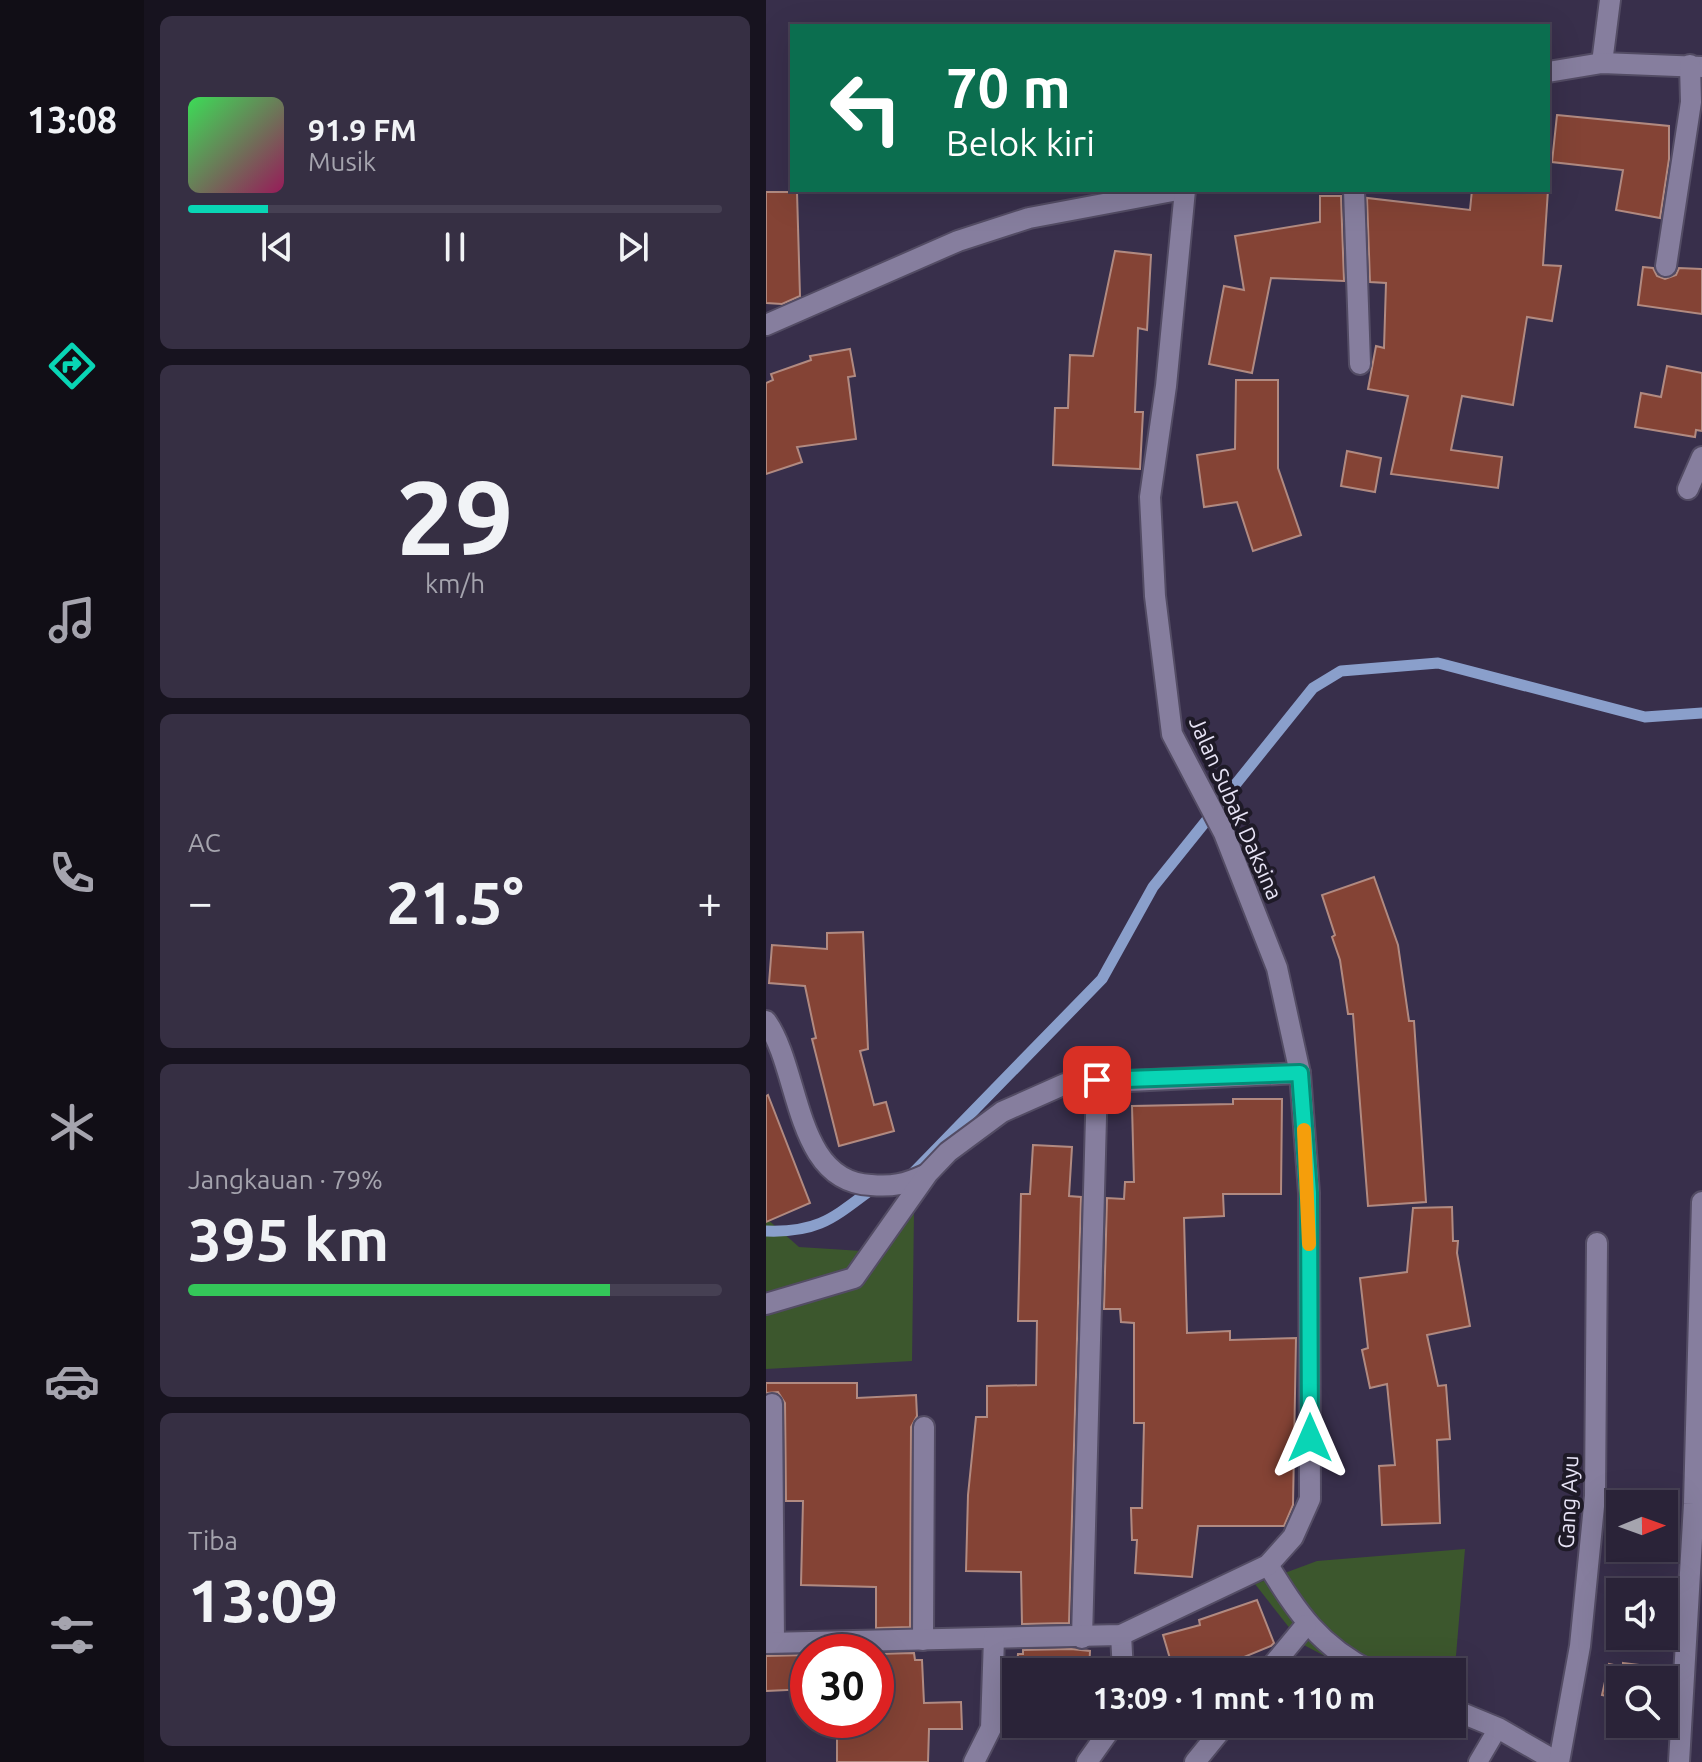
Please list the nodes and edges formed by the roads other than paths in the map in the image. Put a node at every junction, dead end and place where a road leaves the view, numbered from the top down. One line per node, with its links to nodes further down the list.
1 (1610, 0): 2 (street)
2 (1602, 63): 3 (street); 4 (street)
3 (1696, 66): 8 (street)
4 (1550, 72)
5 (1167, 192): 9 (street)
6 (1185, 192): 14 (street, Jalan Subak Daksina)
7 (1354, 192): 10 (street)
8 (1666, 266)
9 (766, 325)
10 (1360, 364)
11 (1702, 457): 12 (street)
12 (1688, 489)
13 (766, 1021): 16 (street)
14 (1300, 1073): 15 (street); 22 (street, Jalan Subak Daksina)
15 (1097, 1080): 16 (street); 26 (street)
16 (928, 1173): 19 (street)
17 (1702, 1202): 41 (street)
18 (1597, 1243): 40 (street, Gang Ayu)
19 (766, 1304)
20 (772, 1404): 28 (street)
21 (924, 1427): 27 (street)
22 (1268, 1565): 23 (street); 24 (street)
23 (1306, 1625): 30 (street); 31 (street)
24 (1121, 1635): 26 (street); 29 (street)
25 (994, 1638): 26 (street); 27 (street); 36 (street)
26 (1082, 1638)
27 (923, 1640): 28 (street)
28 (770, 1643)
29 (1122, 1658)
30 (1279, 1658)
31 (1343, 1658)
32 (1466, 1715): 33 (street)
33 (1498, 1728): 39 (lane); 40 (street)
34 (1104, 1738): 37 (street)
35 (1215, 1738): 38 (street)
36 (974, 1762)
37 (1087, 1762)
38 (1195, 1762)
39 (1478, 1762)
40 (1558, 1762)
41 (1679, 1762)

